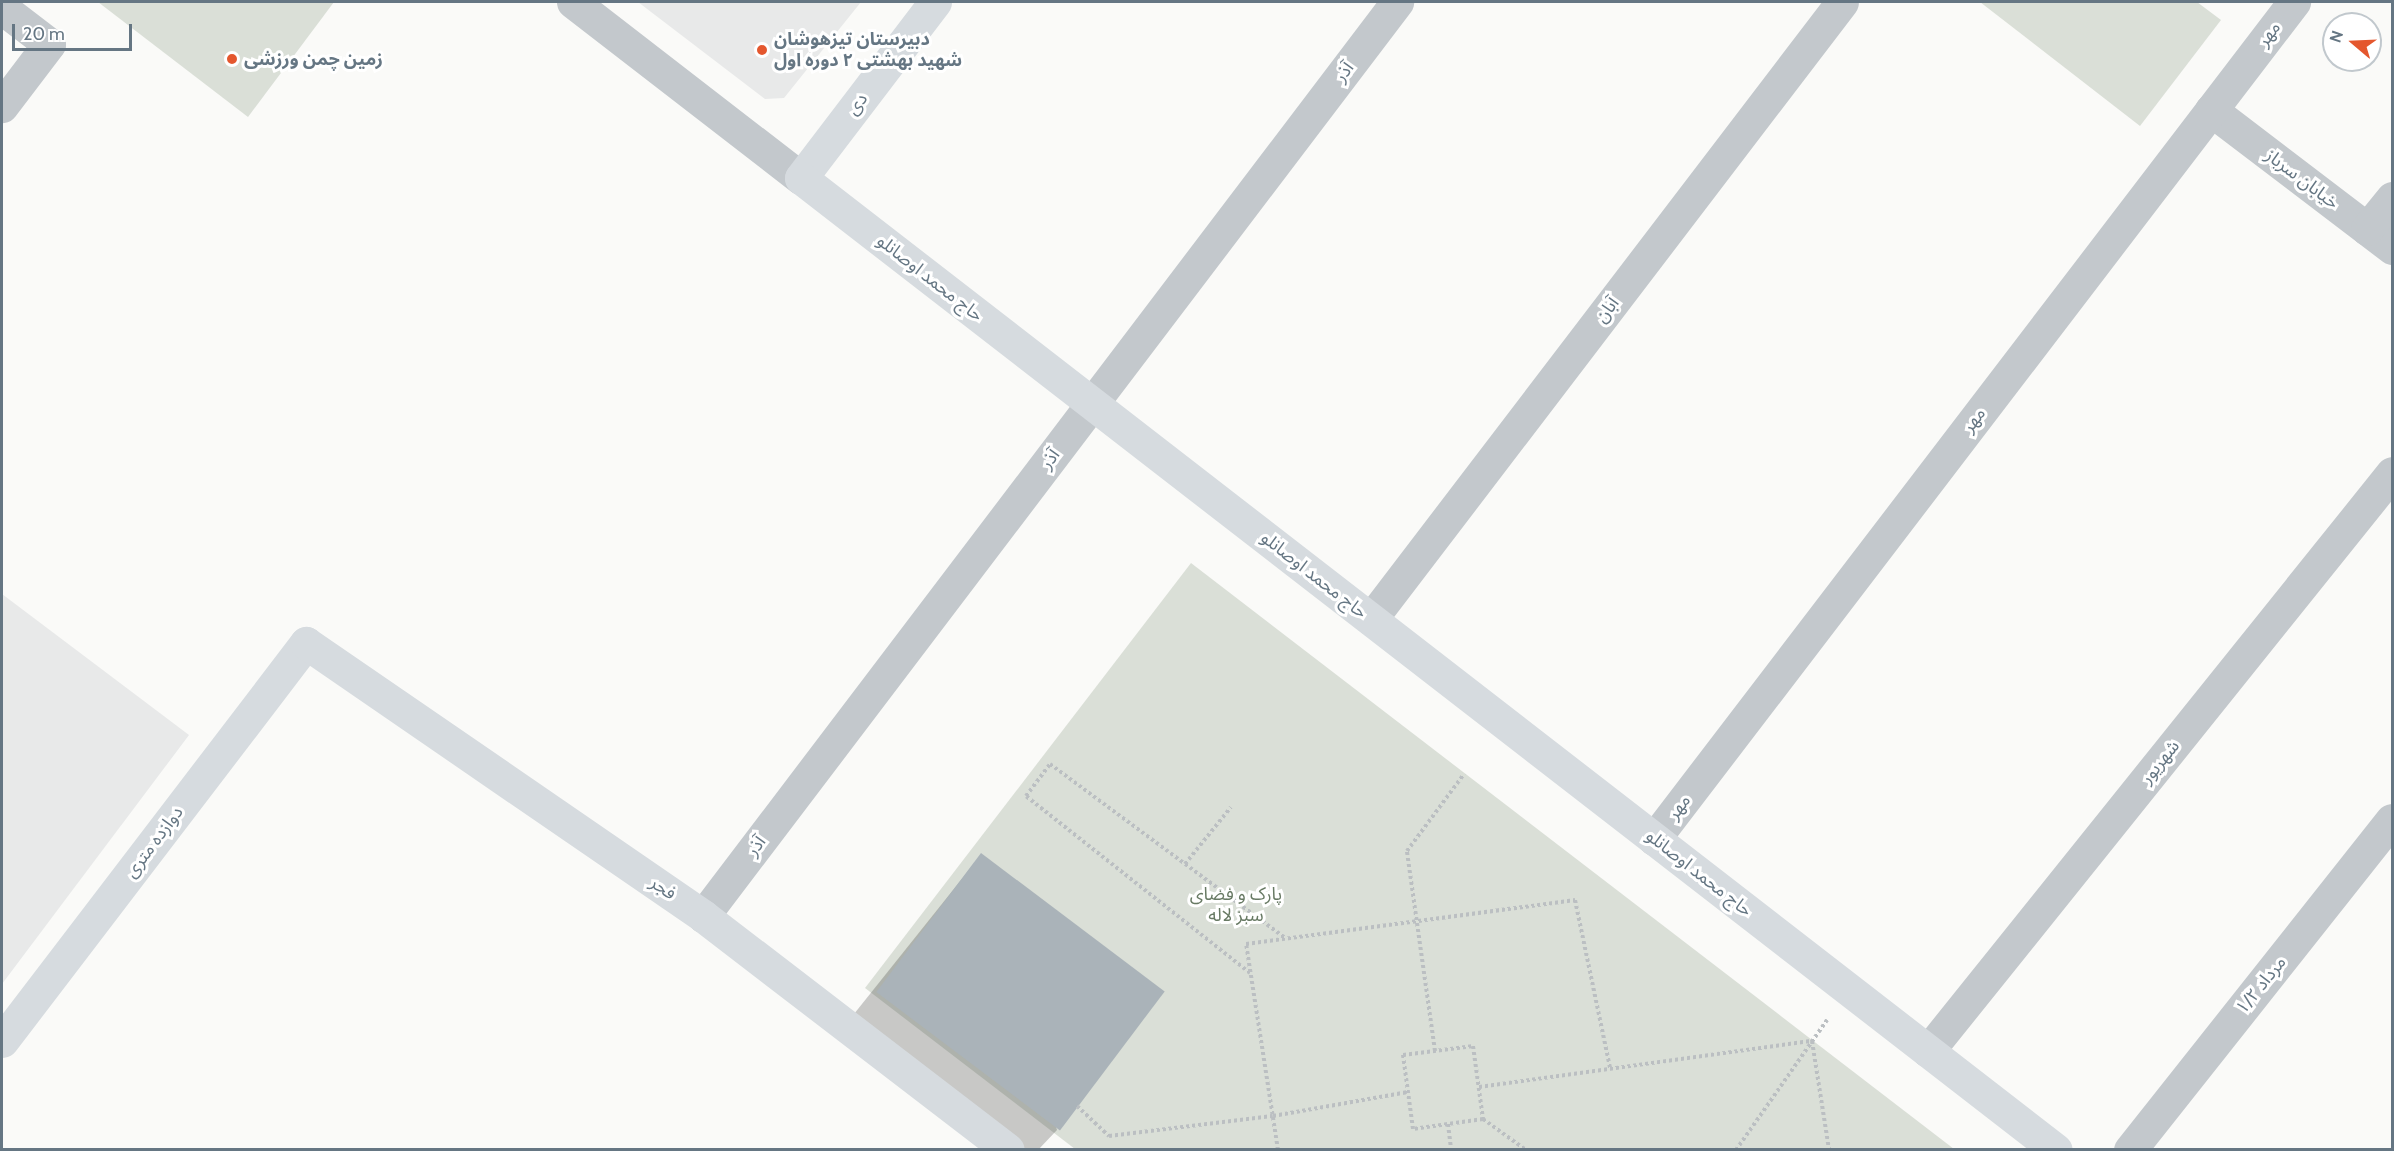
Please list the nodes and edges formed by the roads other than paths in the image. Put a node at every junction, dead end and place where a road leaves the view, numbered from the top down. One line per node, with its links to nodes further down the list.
1 (573, 2): 9 (street, حاج محمد اوصانلو)
2 (935, 2): 9 (street, دی)
3 (1397, 2): 12 (street, آذر)
4 (1842, 2): 14 (street, آبان)
5 (2294, 2): 8 (street, مهر)
6 (2, 8): 7 (street)
7 (2, 106)
8 (2211, 110): 11 (street, خیابان سرباز); 17 (street, مهر)
9 (801, 178): 12 (street, حاج محمد اوصانلو)
10 (2392, 198): 11 (street)
11 (2380, 238)
12 (1092, 404): 14 (street, حاج محمد اوصانلو); 18 (street, آذر)
13 (2392, 473): 20 (street, شهریور)
14 (1371, 620): 17 (street, حاج محمد اوصانلو)
15 (306, 643): 18 (street, فجر); 19 (street, دوازده متری)
16 (2392, 820): 23 (street, مرداد ۱/۲)
17 (1654, 839): 20 (street, حاج محمد اوصانلو)
18 (703, 916): 21 (street, فجر)
19 (2, 1041)
20 (1928, 1051): 22 (street, حاج محمد اوصانلو)
21 (1008, 1149)
22 (2056, 1149)
23 (2130, 1149)

